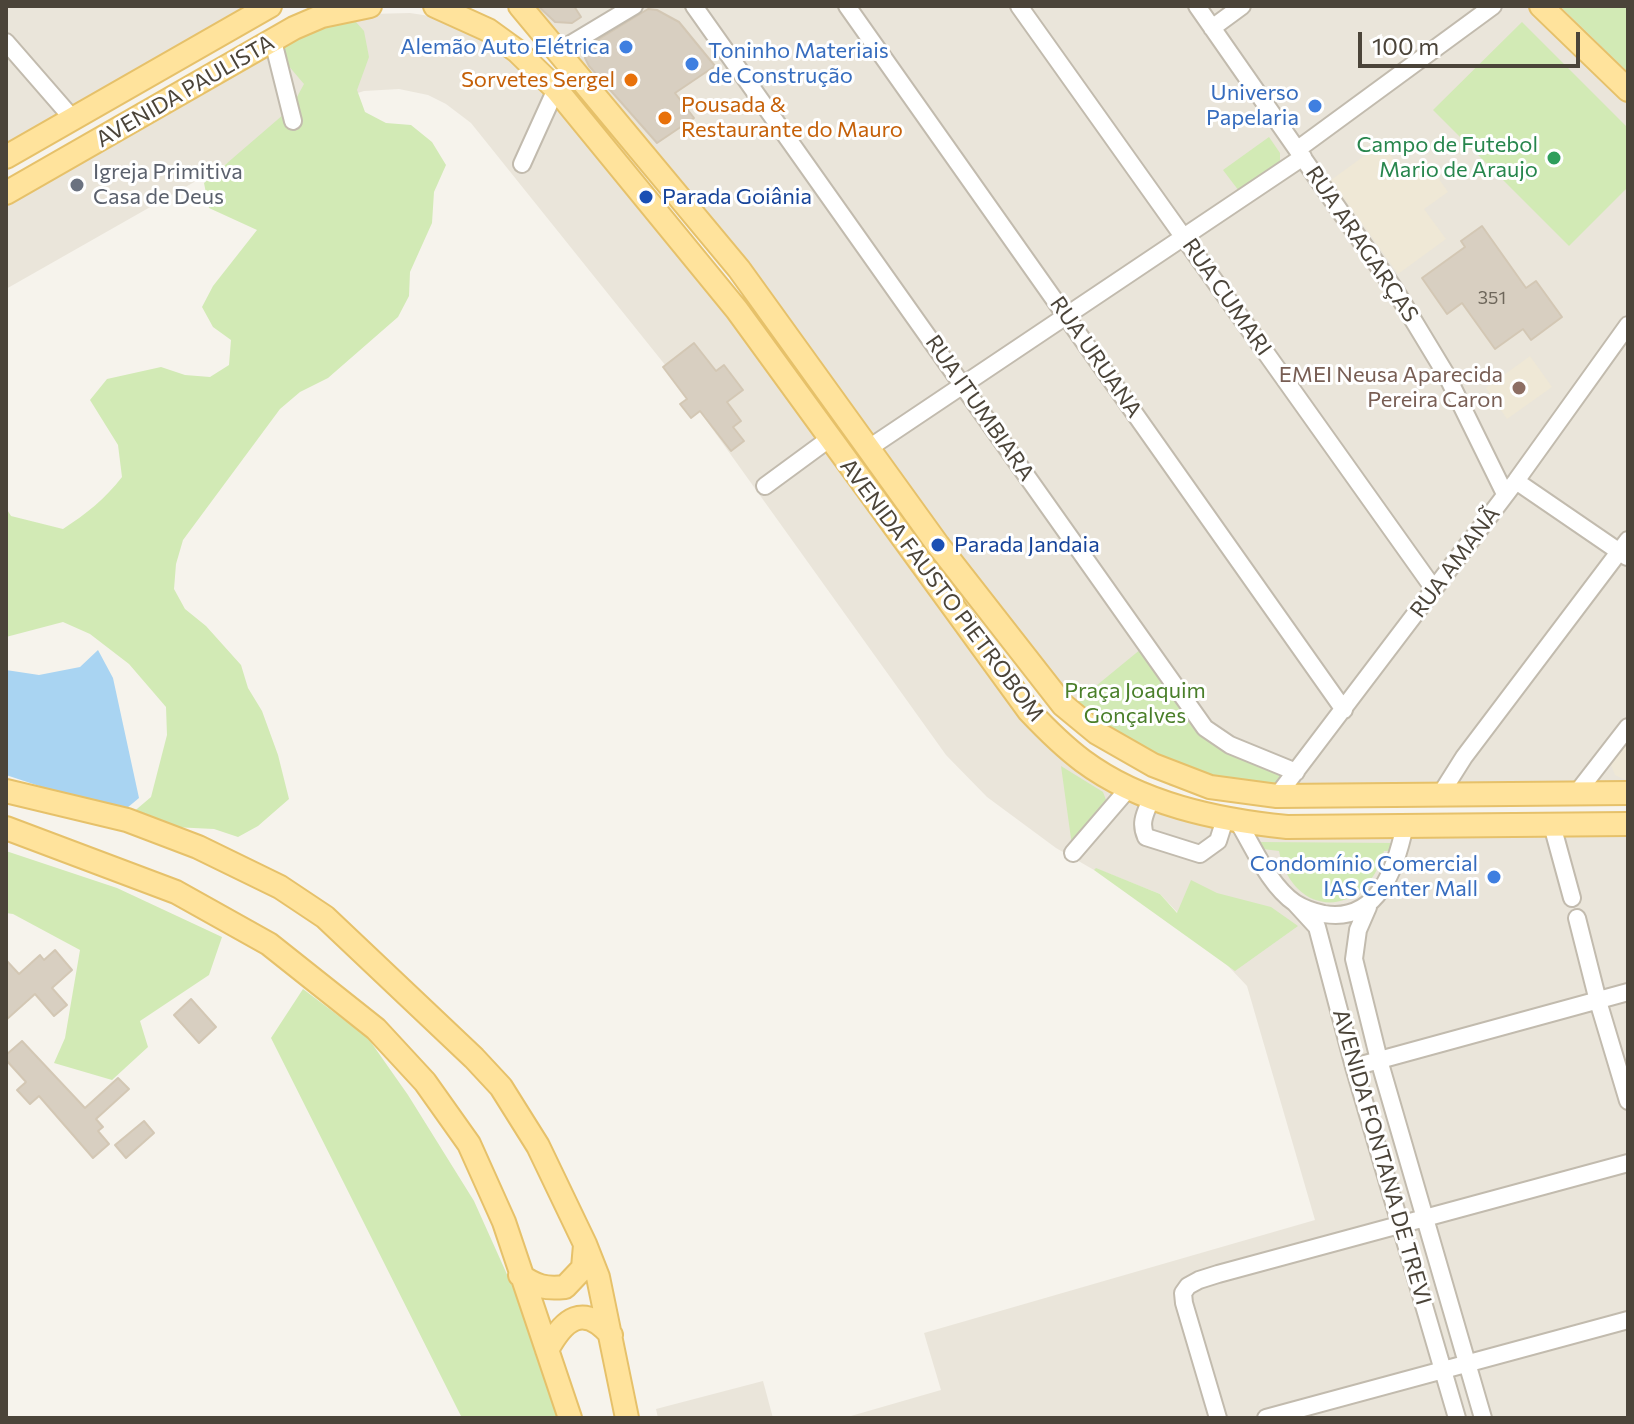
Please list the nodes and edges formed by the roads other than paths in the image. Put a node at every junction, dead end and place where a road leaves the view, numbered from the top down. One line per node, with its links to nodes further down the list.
1 (270, 6): 19 (main road, AVENIDA PAULISTA)
2 (370, 6): 14 (main road, AVENIDA PAULISTA)
3 (435, 6): 17 (main road, AVENIDA FAUSTO PIETROBOM)
4 (520, 6): 16 (main road, AVENIDA FAUSTO PIETROBOM)
5 (634, 6): 16 (street)
6 (694, 6): 28 (street, RUA ITUMBIARA)
7 (847, 6): 26 (street, RUA URUANA)
8 (1019, 6): 25 (street, RUA CUMARI)
9 (1197, 6): 13 (street, RUA ARAGARÇAS)
10 (1242, 6): 13 (street)
11 (1493, 6): 21 (street)
12 (1541, 6): 18 (main road)
13 (1212, 28): 21 (street, RUA ARAGARÇAS)
14 (273, 41): 20 (street); 24 (main road, AVENIDA PAULISTA)
15 (6, 42): 19 (street)
16 (559, 51): 30 (main road, AVENIDA FAUSTO PIETROBOM)
17 (556, 89): 23 (street); 29 (main road, AVENIDA FAUSTO PIETROBOM)
18 (1628, 90)
19 (73, 119): 22 (main road, AVENIDA PAULISTA)
20 (293, 121)
21 (1300, 153): 25 (street); 32 (street, RUA ARAGARÇAS)
22 (6, 157)
23 (522, 164)
24 (6, 193)
25 (1185, 237): 26 (street); 34 (street, RUA CUMARI)
26 (1067, 316): 28 (street); 35 (street, RUA URUANA)
27 (1628, 325): 32 (street, RUA AMANÃ)
28 (964, 384): 30 (street); 37 (street, RUA ITUMBIARA)
29 (829, 439): 31 (street); 38 (main road, AVENIDA FAUSTO PIETROBOM)
30 (869, 448): 43 (main road, AVENIDA FAUSTO PIETROBOM)
31 (765, 486)
32 (1510, 488): 33 (street); 34 (street, RUA AMANÃ)
33 (1625, 550): 42 (street)
34 (1434, 589): 35 (street, RUA AMANÃ)
35 (1344, 710): 37 (street, RUA AMANÃ)
36 (1628, 727): 41 (street)
37 (1296, 772): 43 (street, RUA AMANÃ)
38 (1128, 789): 44 (main road, AVENIDA FAUSTO PIETROBOM); 50 (street)
39 (6, 791): 63 (main road)
40 (1628, 793): 41 (main road, AVENIDA FAUSTO PIETROBOM)
41 (1576, 794): 42 (main road, AVENIDA FAUSTO PIETROBOM)
42 (1440, 795): 43 (main road, AVENIDA FAUSTO PIETROBOM)
43 (1277, 796)
44 (1152, 797): 45 (main road, AVENIDA FAUSTO PIETROBOM); 45 (street)
45 (1232, 821): 47 (main road, AVENIDA FAUSTO PIETROBOM); 52 (street, AVENIDA FONTANA DE TREVI)
46 (1628, 824): 48 (main road, AVENIDA FAUSTO PIETROBOM)
47 (1405, 825): 48 (main road, AVENIDA FAUSTO PIETROBOM); 53 (street, AVENIDA FONTANA DE TREVI)
48 (1552, 825): 51 (street)
49 (6, 828): 64 (main road)
50 (1073, 853)
51 (1572, 898)
52 (1295, 903): 53 (street); 58 (street, AVENIDA FONTANA DE TREVI)
53 (1368, 907): 57 (street, AVENIDA FONTANA DE TREVI)
54 (1577, 918): 56 (street)
55 (1628, 992): 56 (street)
56 (1598, 1001): 57 (street); 59 (street)
57 (1379, 1060): 58 (street); 61 (street, AVENIDA FONTANA DE TREVI)
58 (1354, 1067): 62 (street, AVENIDA FONTANA DE TREVI)
59 (1628, 1101)
60 (1628, 1163): 61 (street)
61 (1426, 1218): 62 (street); 68 (street, AVENIDA FONTANA DE TREVI)
62 (1399, 1224): 69 (street, AVENIDA FONTANA DE TREVI); 72 (street)
63 (585, 1244): 64 (main road); 66 (main road)
64 (520, 1275): 67 (main road)
65 (1628, 1320): 68 (street)
66 (611, 1335): 67 (main road); 71 (main road)
67 (547, 1350): 70 (main road)
68 (1467, 1362): 69 (street); 75 (street, AVENIDA FONTANA DE TREVI)
69 (1443, 1368): 73 (street); 74 (street, AVENIDA FONTANA DE TREVI)
70 (570, 1418)
71 (627, 1418)
72 (1218, 1418)
73 (1266, 1418)
74 (1457, 1418)
75 (1483, 1418)

